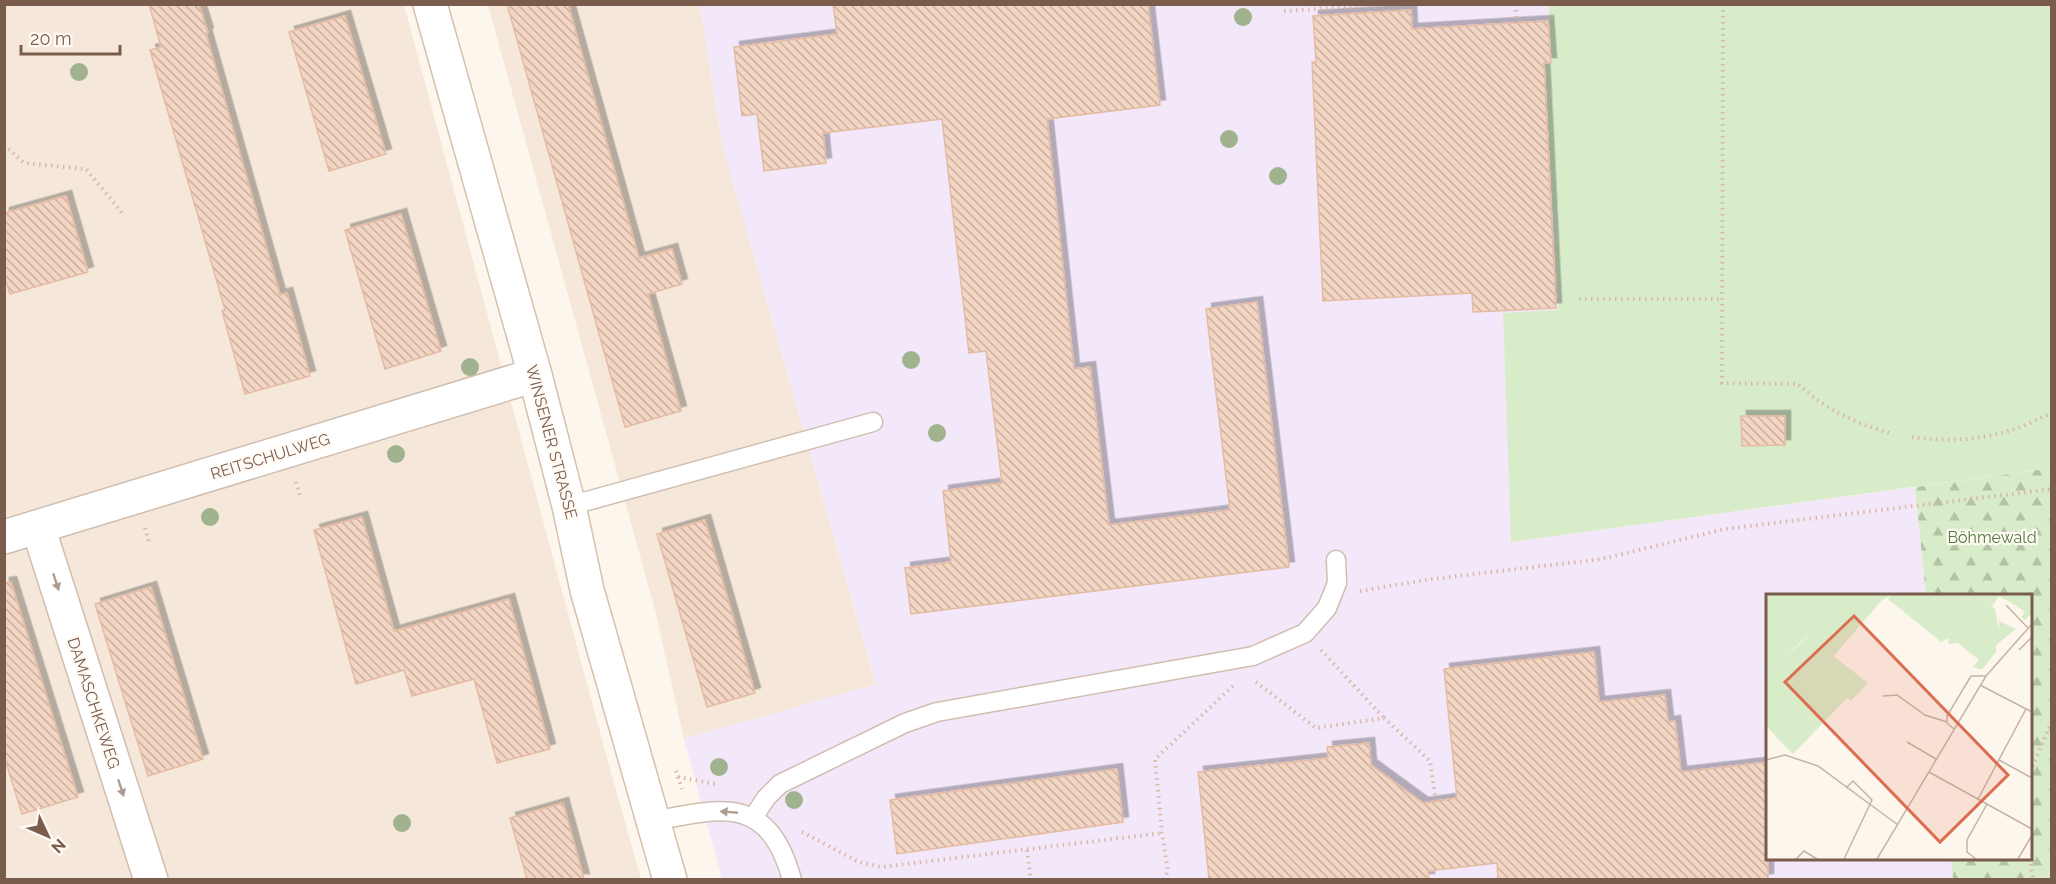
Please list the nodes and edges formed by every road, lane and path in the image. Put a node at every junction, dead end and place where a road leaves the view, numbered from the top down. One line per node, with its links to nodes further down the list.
1 (430, 4): 11 (street, WINSENER STRASSE)
2 (1397, 4): 5 (path)
3 (1515, 4): 6 (path)
4 (1723, 4): 10 (path)
5 (1284, 11)
6 (1516, 23)
7 (4, 145): 8 (path)
8 (123, 214)
9 (1579, 299): 10 (path)
10 (1722, 299): 14 (path)
11 (535, 375): 17 (street, WINSENER STRASSE); 18 (street, REITSCHULWEG)
12 (2052, 413): 15 (path)
13 (873, 422): 17 (lane)
14 (1889, 434)
15 (1912, 437)
16 (2052, 489): 21 (path)
17 (569, 506): 29 (street, WINSENER STRASSE)
18 (38, 527): 19 (street, REITSCHULWEG); 34 (street, DAMASCHKEWEG, one-way to 34)
19 (4, 537)
20 (1336, 560): 21 (lane)
21 (1332, 596): 22 (lane)
22 (1305, 633): 23 (lane); 24 (path)
23 (1244, 666): 24 (path); 28 (lane); 31 (path)
24 (1384, 718): 27 (path)
25 (2052, 720): 26 (path)
26 (2032, 769)
27 (1436, 801)
28 (753, 818): 29 (lane, one-way to 29); 36 (lane)
29 (654, 821): 35 (street, WINSENER STRASSE)
30 (802, 832): 32 (path)
31 (1162, 833): 32 (path); 38 (path)
32 (1027, 850): 37 (path)
33 (2030, 860): 39 (path)
34 (151, 879)
35 (670, 879)
36 (792, 879)
37 (1031, 879)
38 (1164, 879)
39 (2033, 879)

